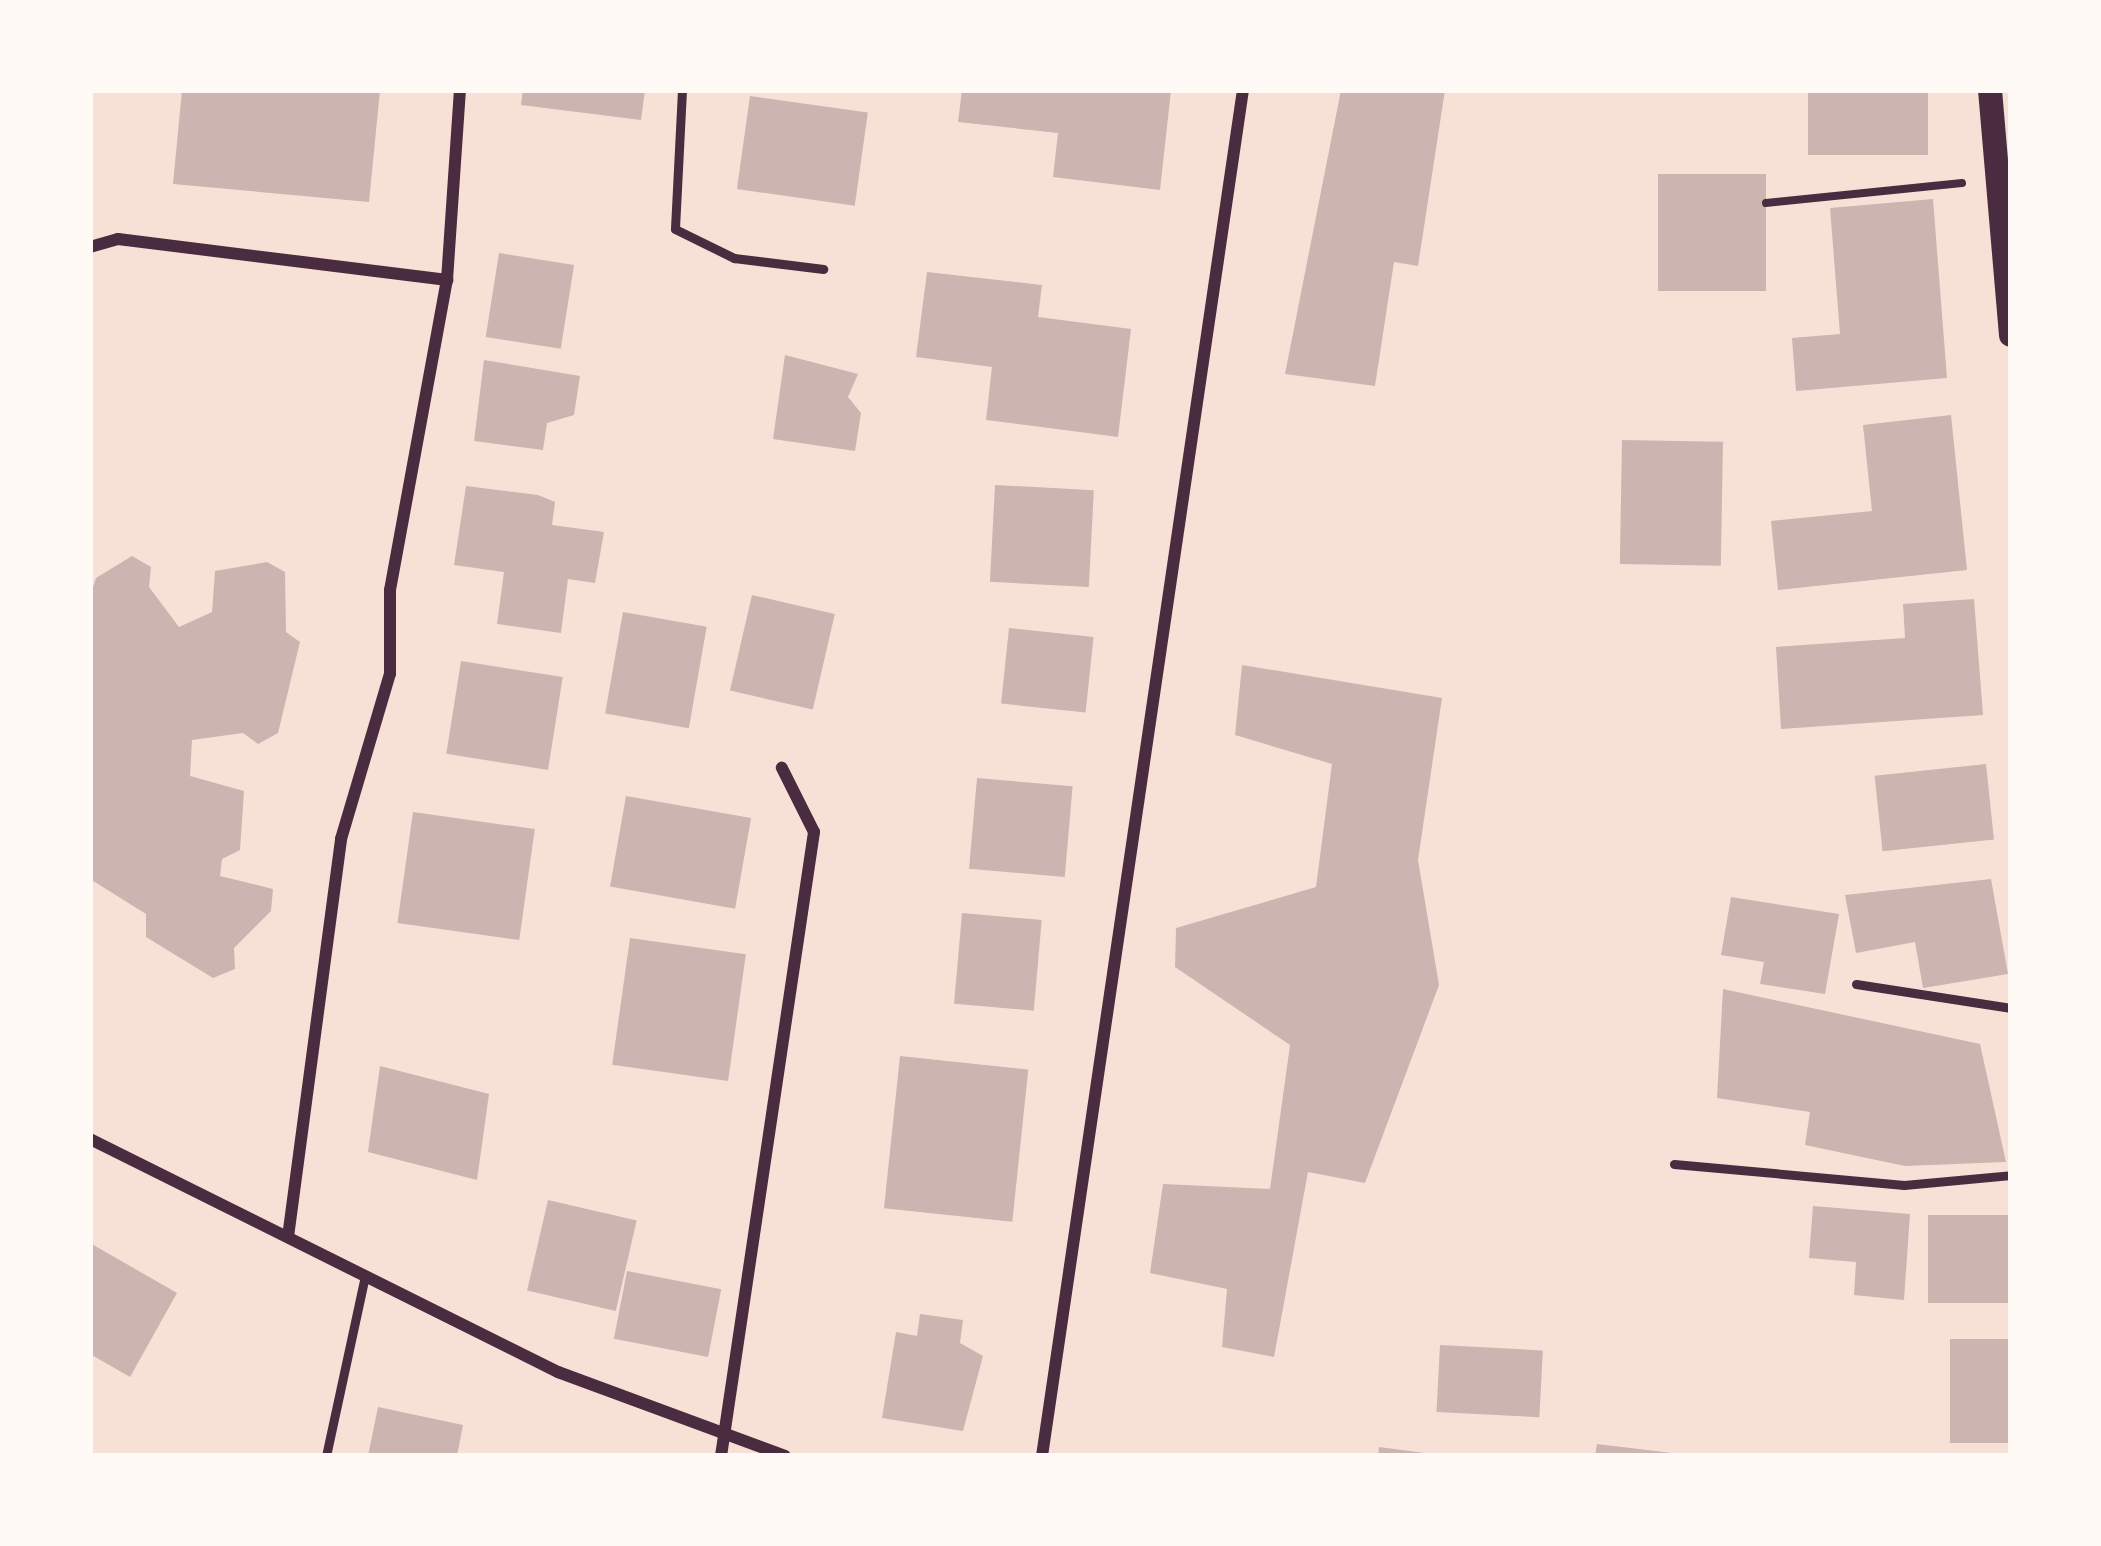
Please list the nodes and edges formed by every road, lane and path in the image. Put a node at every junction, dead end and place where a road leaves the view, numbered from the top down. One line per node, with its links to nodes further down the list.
1 (460, 90): 10 (street)
2 (682, 90): 9 (lane)
3 (1243, 90): 24 (street)
4 (1990, 90): 5 (main road)
5 (1993, 180): 6 (path); 7 (main road)
6 (1766, 203)
7 (2006, 241): 11 (main road)
8 (90, 247): 10 (street)
9 (823, 269)
10 (446, 280): 18 (street)
11 (2011, 335)
12 (782, 768): 20 (street)
13 (1856, 984): 14 (lane)
14 (2011, 1008)
15 (90, 1139): 18 (street)
16 (1674, 1164): 17 (lane)
17 (2011, 1175)
18 (288, 1237): 19 (street)
19 (365, 1275): 20 (street); 21 (lane)
20 (716, 1439): 22 (street); 23 (street)
21 (326, 1456)
22 (721, 1456)
23 (785, 1456)
24 (1042, 1456)

